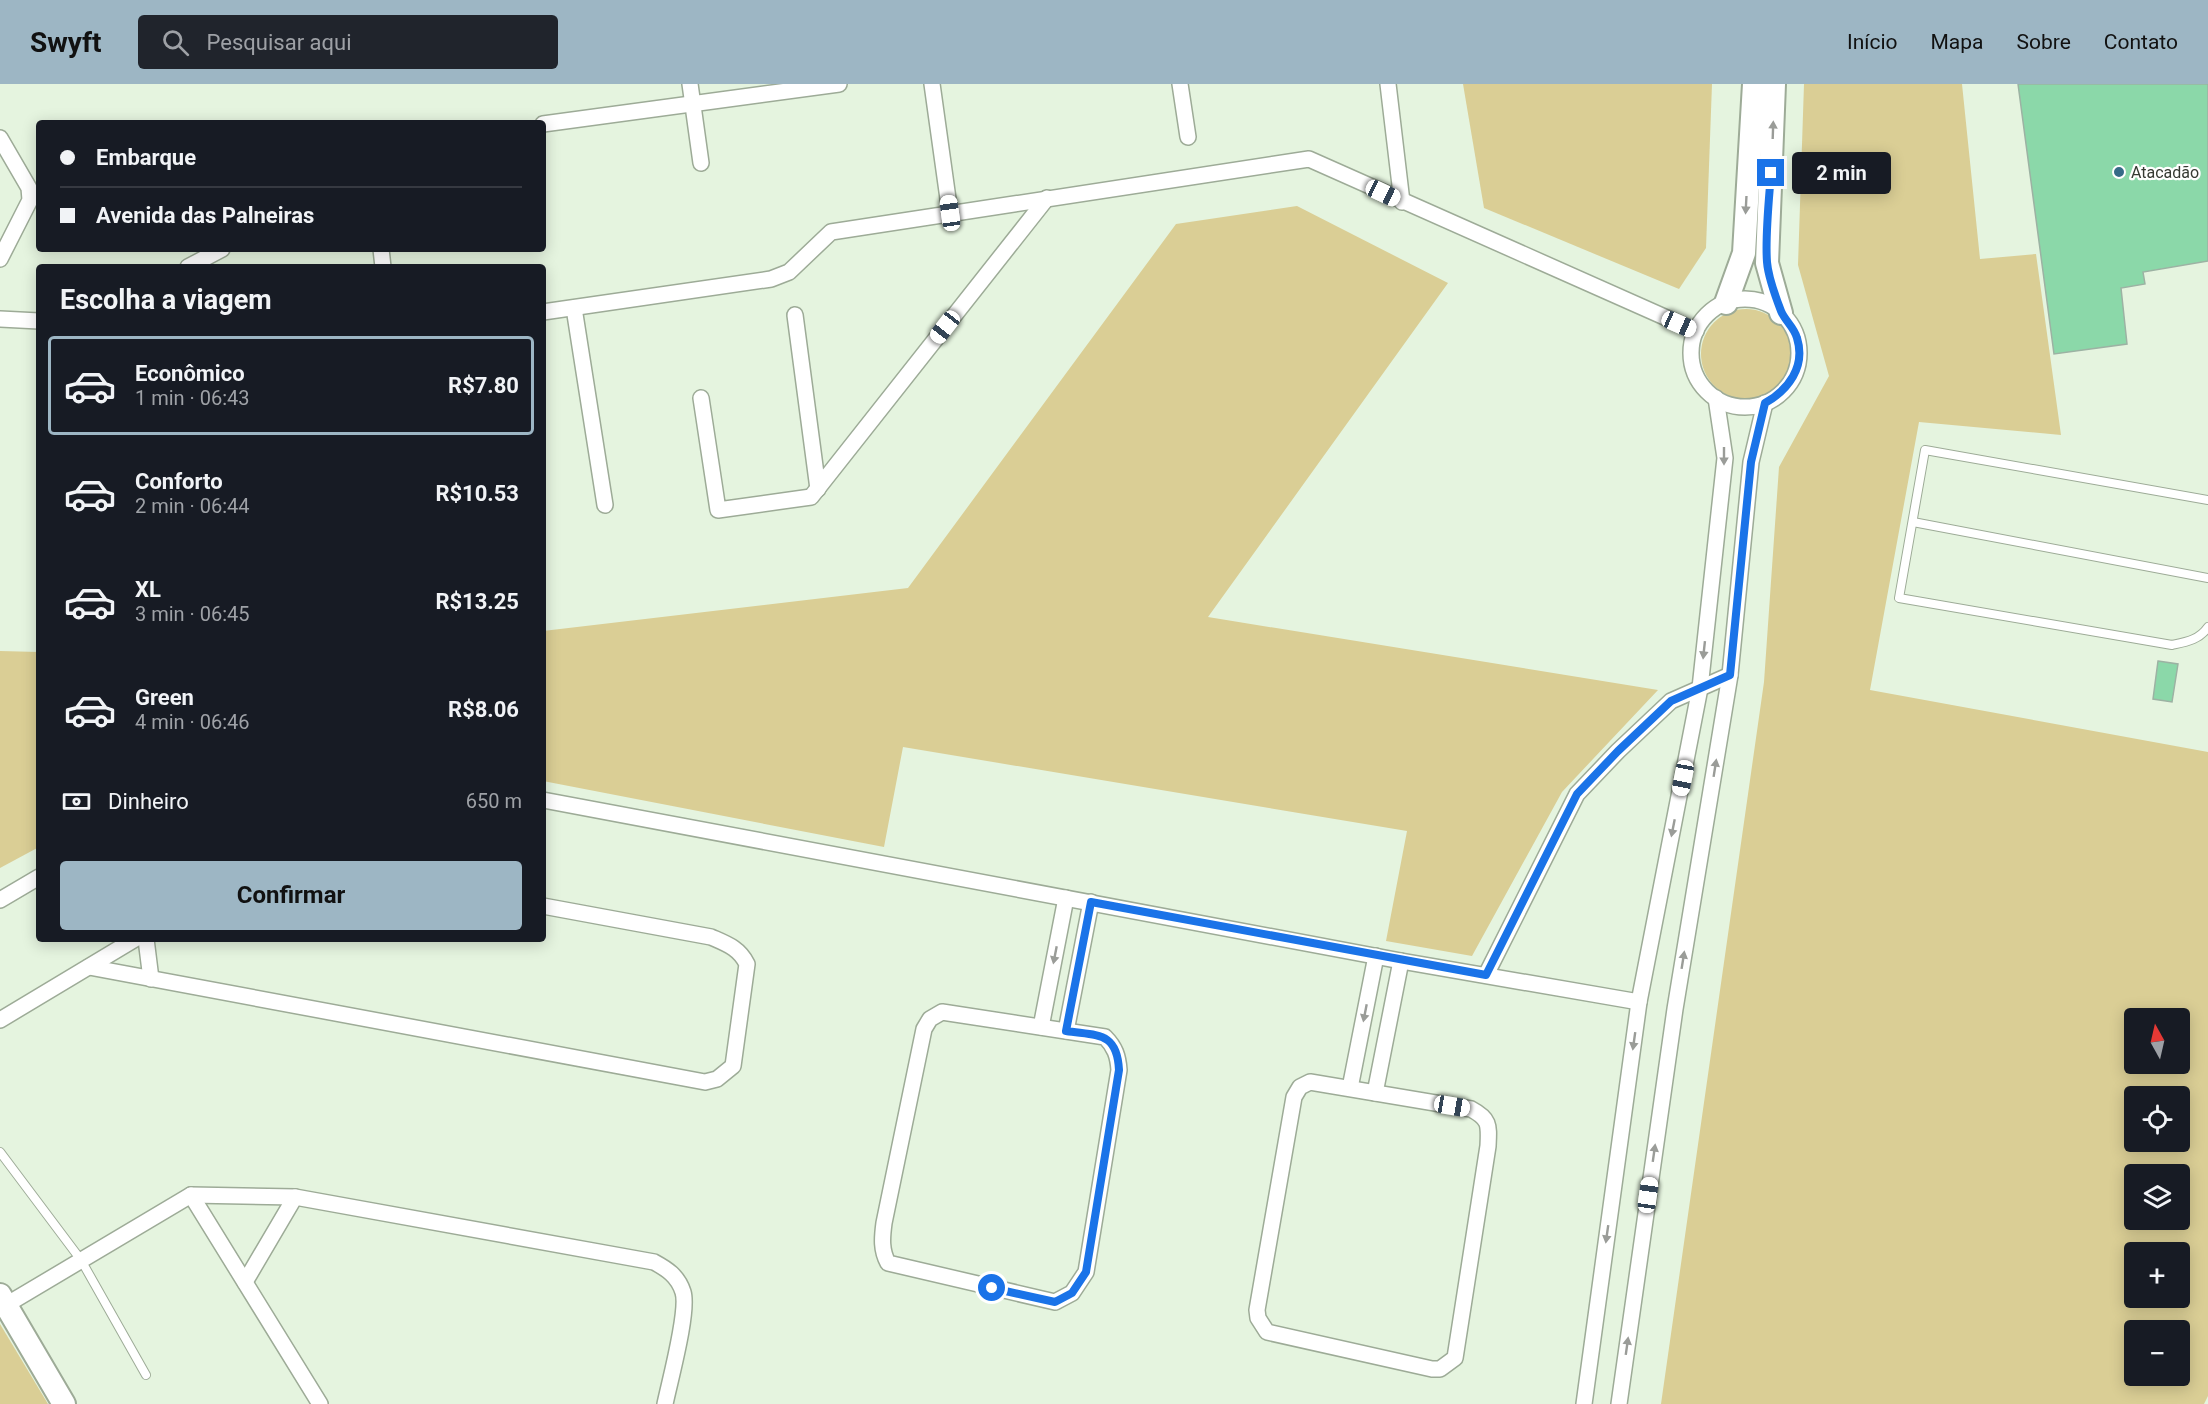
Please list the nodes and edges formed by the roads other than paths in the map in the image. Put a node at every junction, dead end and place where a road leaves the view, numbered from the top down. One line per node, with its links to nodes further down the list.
1 (690, 84): 8 (street)
2 (839, 84): 8 (street)
3 (932, 84): 15 (street)
4 (1180, 84): 10 (street)
5 (1388, 84): 14 (street)
6 (1754, 84): 19 (street, one-way to 19)
7 (1774, 84): 22 (street, one-way to 7)
8 (693, 105): 9 (street); 12 (street)
9 (546, 124)
10 (1188, 137)
11 (0, 138): 17 (street)
12 (701, 163)
13 (1047, 198): 14 (street); 15 (street); 30 (street)
14 (1402, 202): 26 (street)
15 (950, 213): 20 (street)
16 (216, 252): 18 (street)
17 (0, 259)
18 (194, 264)
19 (1726, 303): 22 (street); 26 (street)
20 (574, 308): 21 (street); 32 (street)
21 (546, 312)
22 (1781, 313): 29 (street)
23 (795, 315): 30 (street)
24 (0, 319): 25 (street)
25 (36, 321)
26 (1696, 331): 28 (street)
27 (701, 398): 30 (street)
28 (1716, 398): 29 (street); 37 (street, one-way to 37)
29 (1765, 403): 36 (street)
30 (818, 489)
31 (2207, 500): 33 (lane)
32 (605, 505)
33 (1913, 522): 34 (lane); 35 (lane)
34 (2208, 578)
35 (2208, 627)
36 (1730, 675): 37 (street); 68 (street, one-way to 36)
37 (1700, 688): 49 (street); 51 (street, one-way to 51)
38 (546, 801): 40 (street)
39 (36, 879): 41 (street)
40 (1066, 898): 42 (street); 53 (street, one-way to 53)
41 (0, 900)
42 (1091, 902): 46 (street); 54 (street)
43 (546, 907): 50 (street)
44 (130, 942): 48 (street)
45 (146, 942): 50 (street)
46 (1377, 956): 47 (street); 55 (street, one-way to 55)
47 (1401, 961): 49 (street); 56 (street)
48 (89, 967): 50 (street); 52 (street)
49 (1486, 975): 51 (street)
50 (151, 979)
51 (1639, 1002): 67 (street, one-way to 67)
52 (0, 1020)
53 (1041, 1027): 54 (street); 54 (street)
54 (1066, 1031)
55 (1350, 1088): 56 (street); 56 (street)
56 (1375, 1093)
57 (0, 1152): 60 (lane)
58 (191, 1195): 59 (street); 60 (street); 61 (street)
59 (295, 1197): 61 (street); 66 (street)
60 (81, 1260): 62 (street); 63 (lane)
61 (245, 1282): 65 (street)
62 (3, 1300): 64 (street)
63 (146, 1374)
64 (64, 1404)
65 (320, 1404)
66 (665, 1404)
67 (1584, 1404)
68 (1619, 1404)

